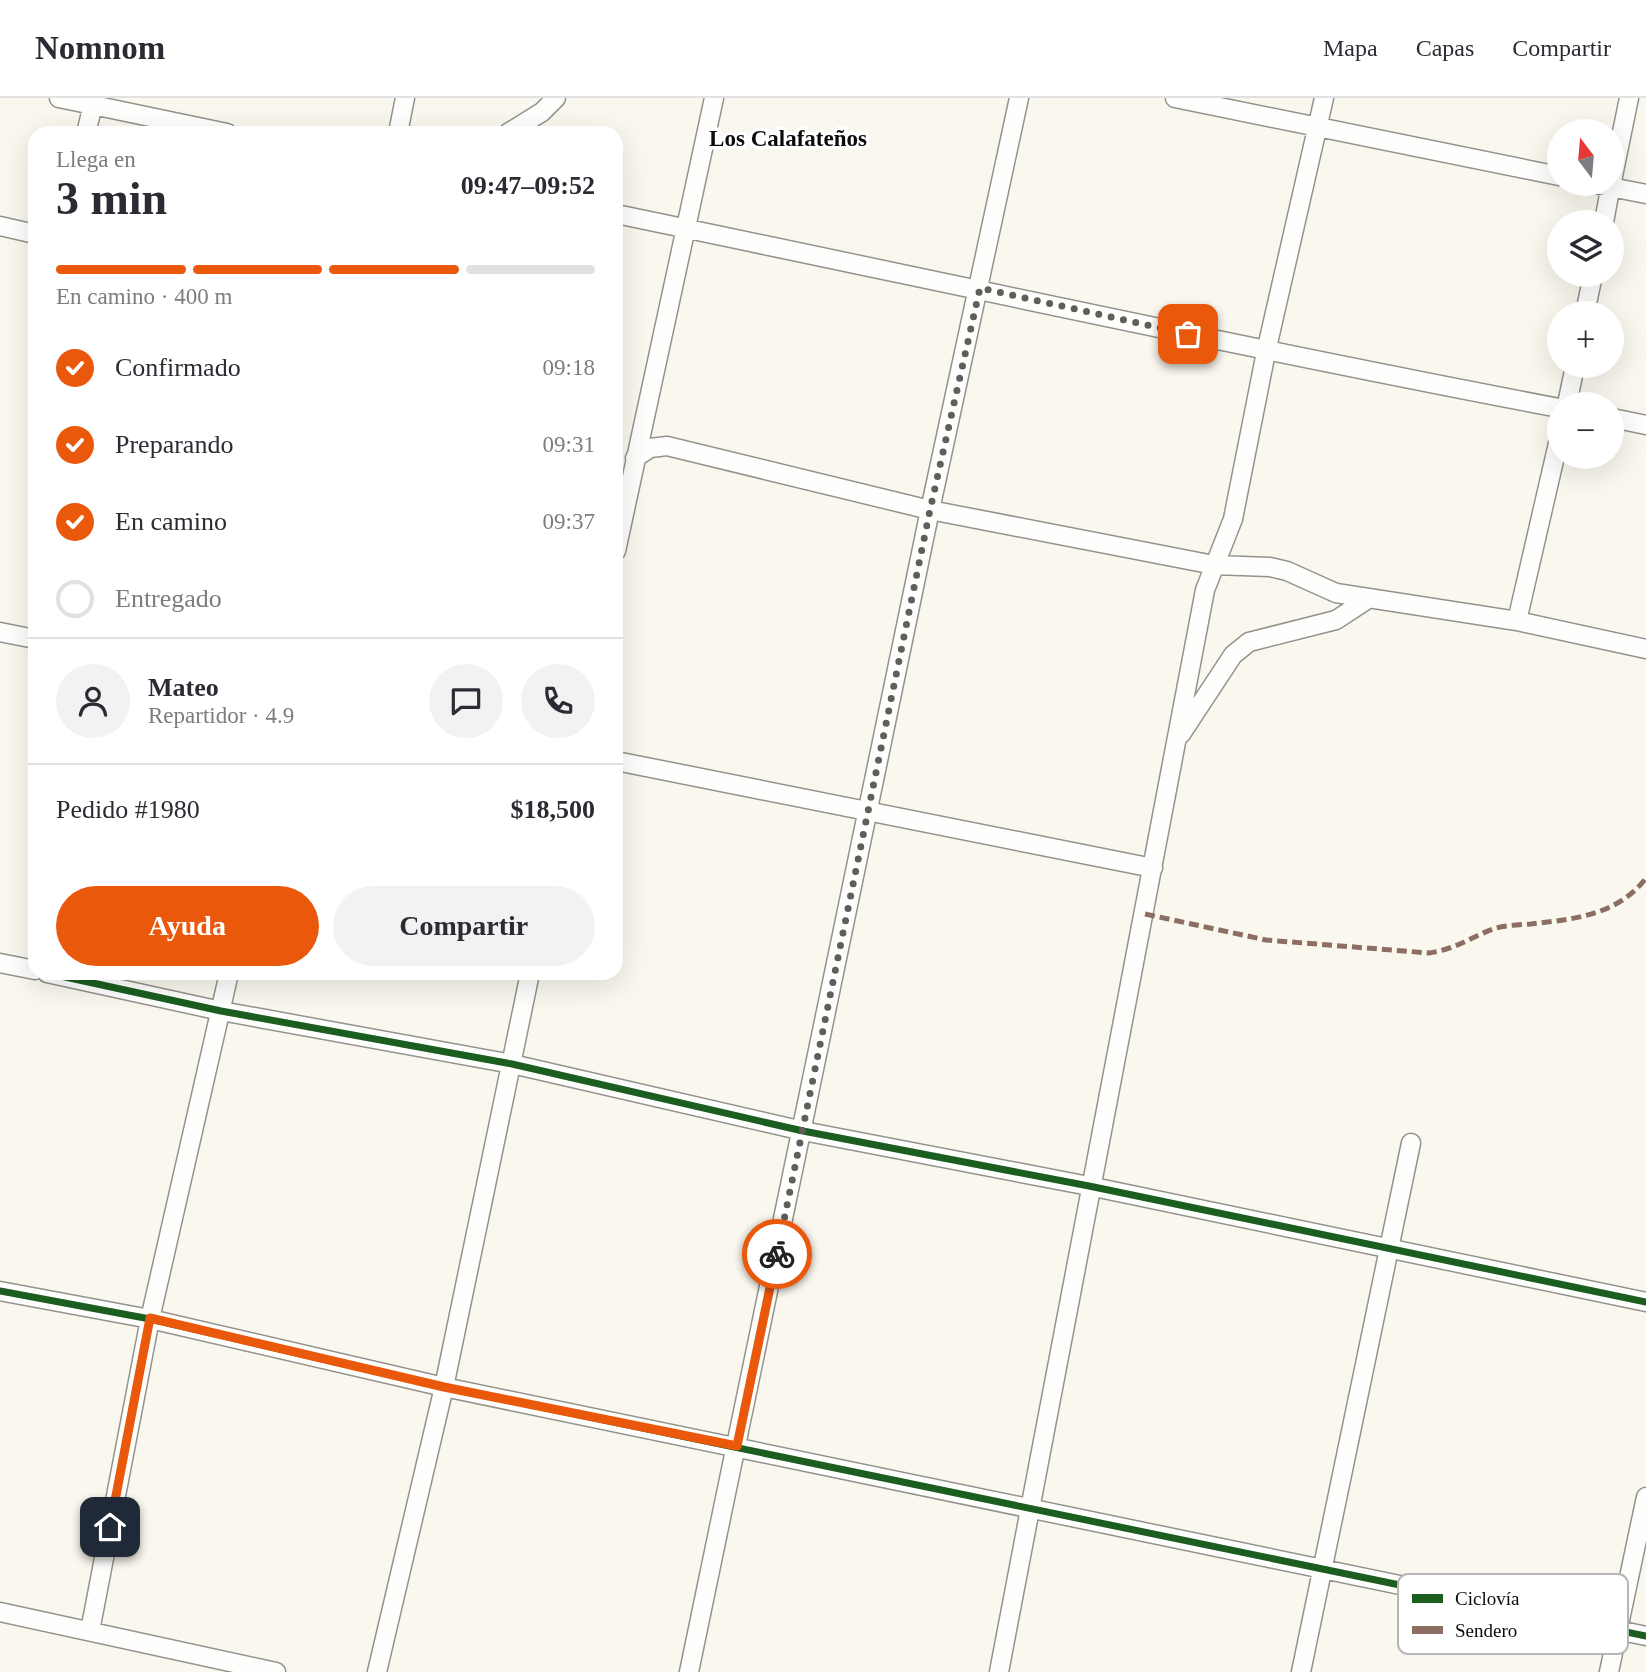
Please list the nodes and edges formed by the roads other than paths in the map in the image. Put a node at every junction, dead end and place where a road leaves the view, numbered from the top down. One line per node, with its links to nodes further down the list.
1 (59, 98): 9 (street)
2 (405, 98): 13 (street)
3 (556, 98): 14 (street)
4 (714, 98): 21 (street)
5 (1020, 98): 23 (street)
6 (1175, 98): 15 (street)
7 (1324, 98): 15 (street)
8 (1629, 98): 10 (street)
9 (93, 105): 11 (street); 12 (street)
10 (1624, 119)
11 (88, 126)
12 (194, 126)
13 (399, 126)
14 (520, 126)
15 (1318, 127): 16 (street); 24 (street)
16 (1547, 174)
17 (1624, 188): 18 (street)
18 (1646, 194)
19 (623, 215): 21 (street)
20 (0, 226): 22 (street)
21 (687, 229): 23 (street); 28 (street)
22 (28, 232)
23 (980, 288): 24 (street); 30 (street)
24 (1266, 352): 25 (street); 32 (street)
25 (1547, 406)
26 (1624, 420): 27 (street)
27 (1646, 425)
28 (635, 458): 30 (street); 31 (street)
29 (1552, 469): 34 (street)
30 (930, 510): 32 (street); 40 (street)
31 (623, 517)
32 (1214, 565): 33 (street); 38 (street)
33 (1368, 599): 34 (street); 38 (street)
34 (1517, 621): 37 (street)
35 (0, 632): 36 (street)
36 (28, 638)
37 (1646, 649)
38 (1175, 743): 41 (street)
39 (623, 762): 40 (street)
40 (870, 811): 41 (street); 49 (street)
41 (1153, 868): 51 (street)
42 (0, 963): 43 (street)
43 (28, 969)
44 (79, 980): 47 (street)
45 (228, 980): 47 (street)
46 (529, 980): 48 (street)
47 (221, 1011): 48 (street); 55 (street)
48 (512, 1064): 49 (street); 56 (street)
49 (803, 1131): 51 (street); 57 (street)
50 (1411, 1143): 52 (street)
51 (1089, 1186): 52 (street); 59 (street)
52 (1389, 1248): 54 (street); 60 (street)
53 (0, 1291): 55 (street)
54 (1646, 1302)
55 (150, 1318): 56 (street); 64 (street)
56 (444, 1387): 57 (street); 69 (street)
57 (737, 1446): 59 (street); 70 (street)
58 (1646, 1496): 61 (street)
59 (1030, 1509): 60 (street); 71 (street)
60 (1322, 1569): 62 (street); 72 (street)
61 (1628, 1582)
62 (1398, 1585)
63 (0, 1612): 64 (street)
64 (90, 1631): 68 (street)
65 (1628, 1632): 66 (street)
66 (1646, 1636)
67 (1613, 1654): 73 (street)
68 (276, 1672)
69 (377, 1672)
70 (689, 1672)
71 (999, 1672)
72 (1301, 1672)
73 (1609, 1672)

